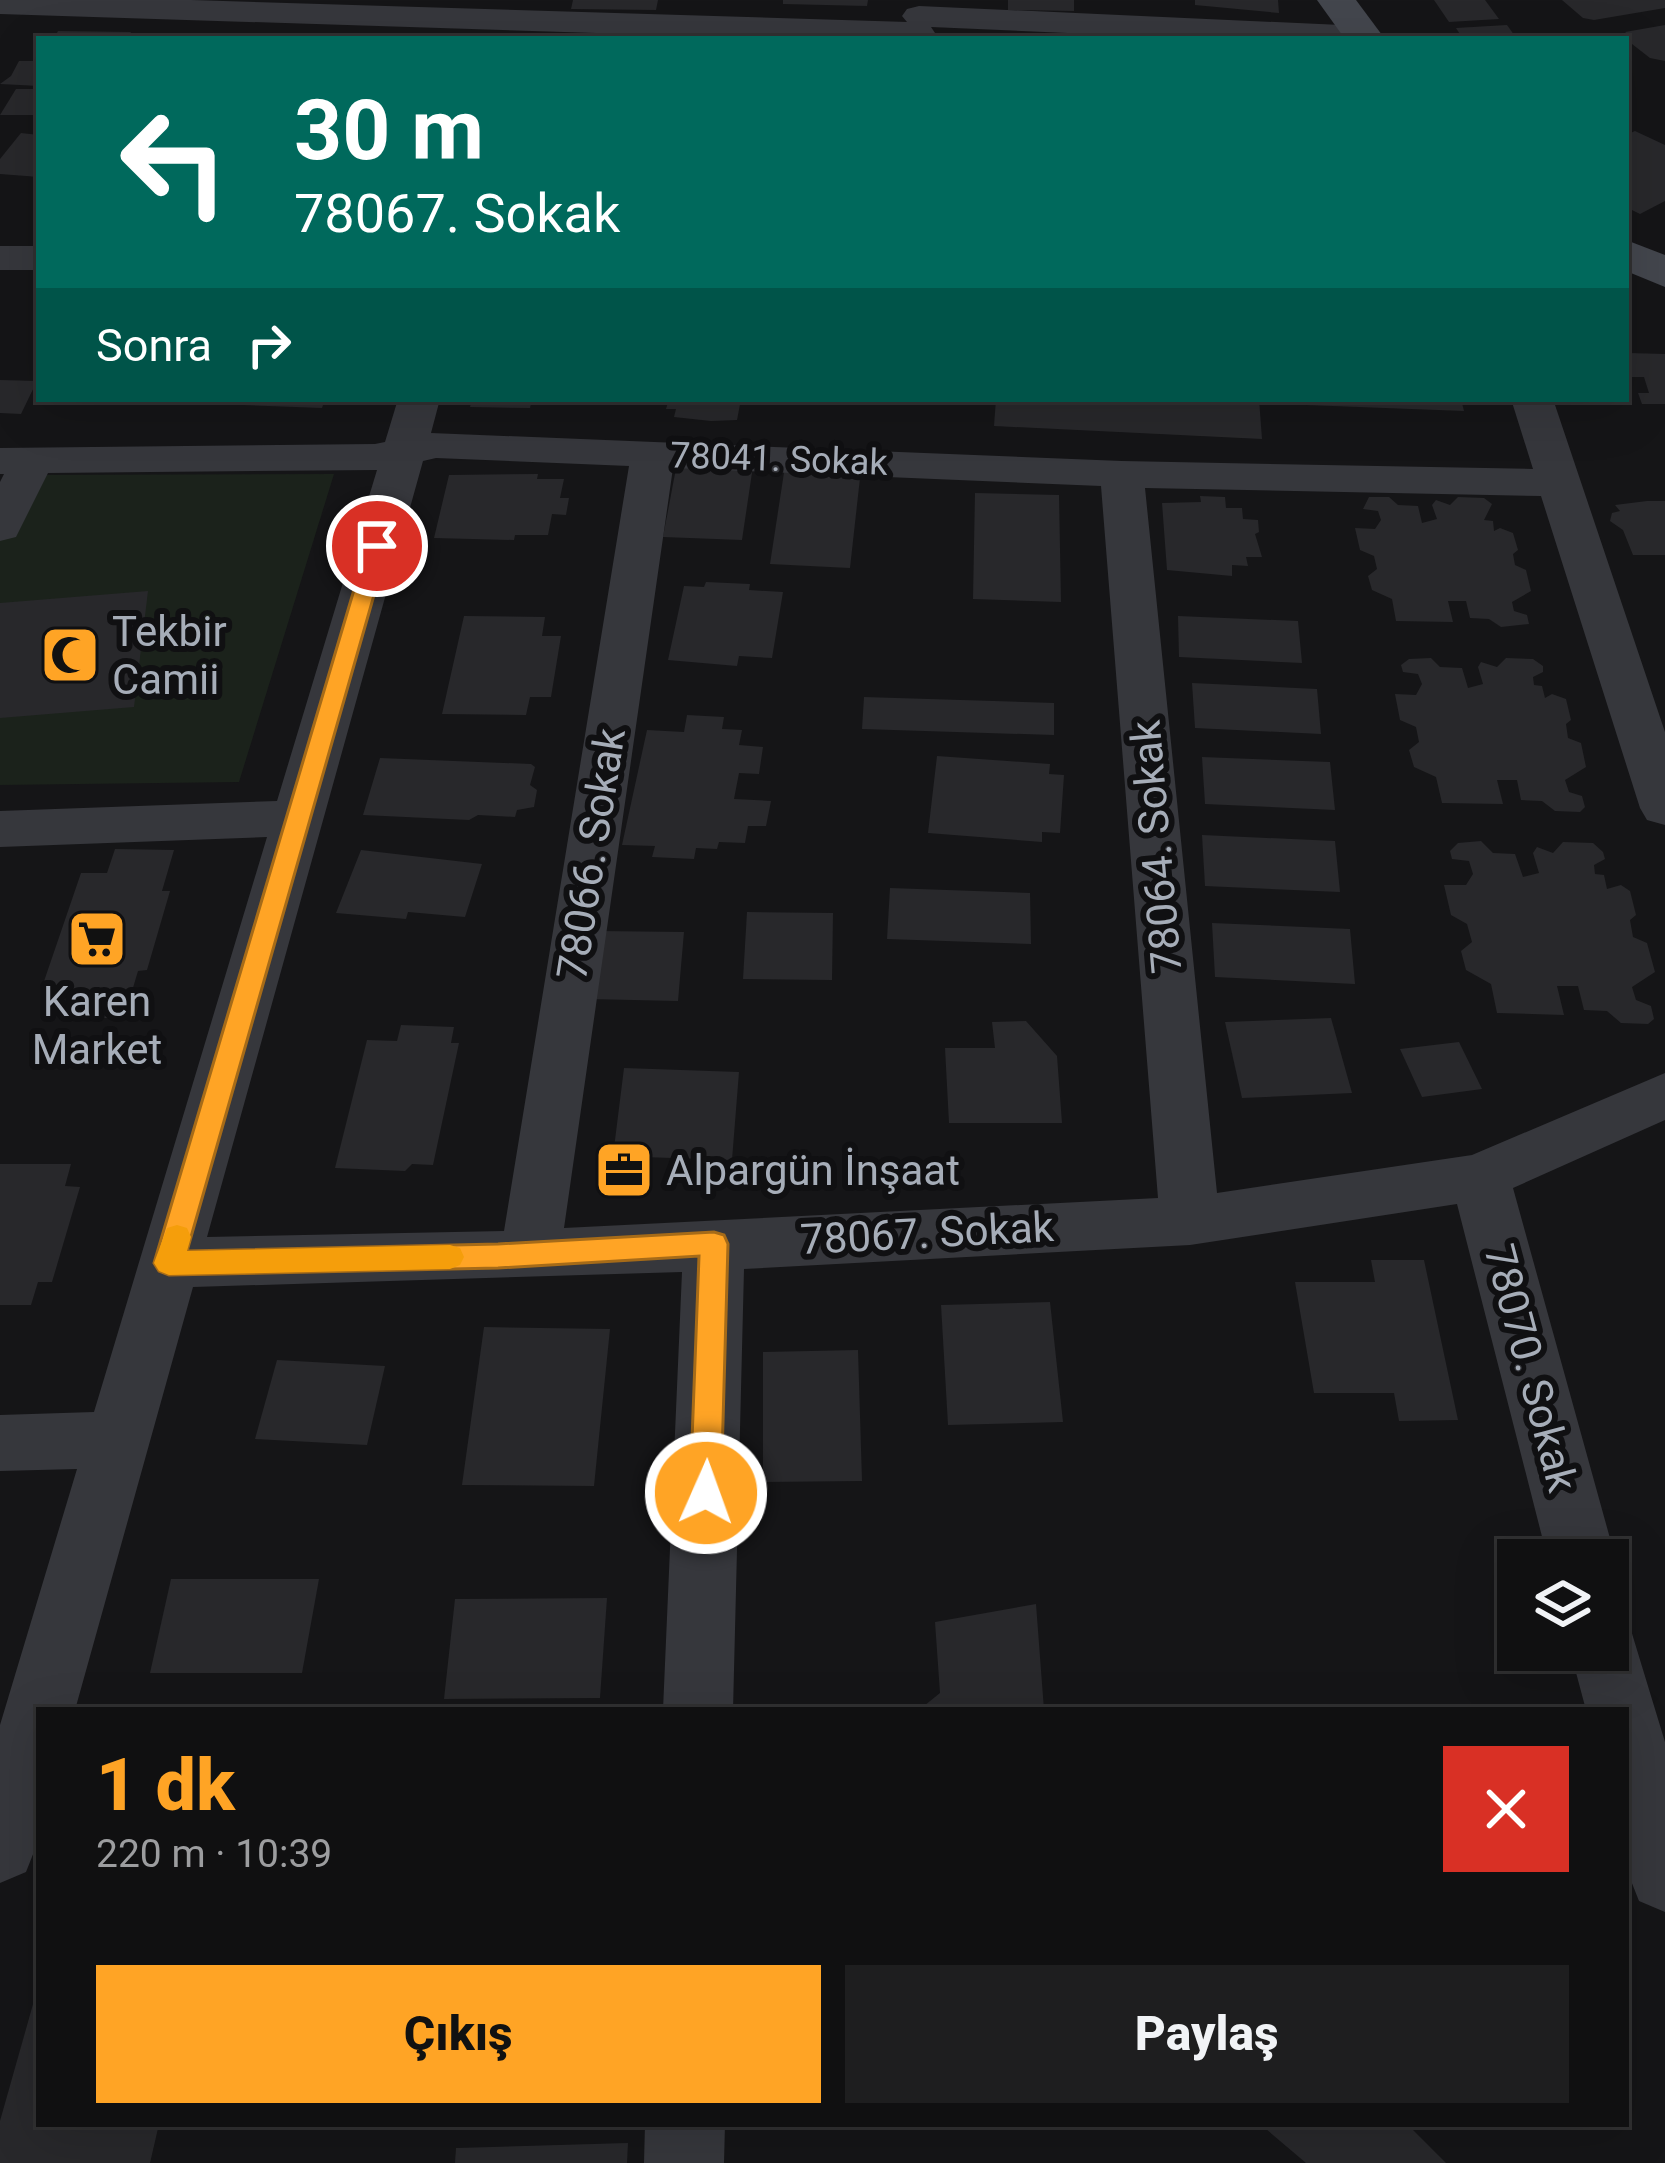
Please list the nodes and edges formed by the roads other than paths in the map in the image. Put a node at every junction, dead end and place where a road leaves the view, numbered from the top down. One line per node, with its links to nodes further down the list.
1 (1336, 0): 7 (main road)
2 (0, 4): 5 (street)
3 (518, 20): 4 (street); 5 (street)
4 (918, 22): 6 (street)
5 (205, 25)
6 (1308, 36)
7 (1363, 36)
8 (1629, 255): 11 (main road)
9 (0, 258): 10 (street)
10 (36, 258)
11 (1665, 273)
12 (1533, 402): 17 (street)
13 (412, 426): 14 (street, 78041. Sokak); 15 (street, 78041. Sokak); 20 (street)
14 (653, 454): 16 (street, 78041. Sokak); 26 (street, 78066. Sokak)
15 (16, 462): 18 (street)
16 (1122, 474): 17 (street, 78041. Sokak); 24 (street, 78064. Sokak)
17 (1559, 483): 19 (street)
18 (0, 527)
19 (1665, 808)
20 (297, 818): 21 (street); 27 (street)
21 (0, 829)
22 (1665, 1095): 23 (street, 78067. Sokak)
23 (1480, 1177): 24 (street, 78067. Sokak); 30 (street, 78070. Sokak)
24 (1190, 1221): 25 (street, 78067. Sokak)
25 (714, 1244): 26 (street, 78067. Sokak); 33 (street)
26 (530, 1255): 27 (street, 78067. Sokak)
27 (169, 1263): 28 (street)
28 (120, 1440): 29 (street); 32 (street)
29 (0, 1443)
30 (1576, 1539)
31 (1610, 1671): 34 (street)
32 (40, 1707)
33 (698, 1707)
34 (1619, 1707)
35 (36, 1722): 37 (street)
36 (1629, 1749): 38 (street)
37 (0, 1846)
38 (1665, 1875)
39 (685, 2127): 40 (street)
40 (684, 2163)

